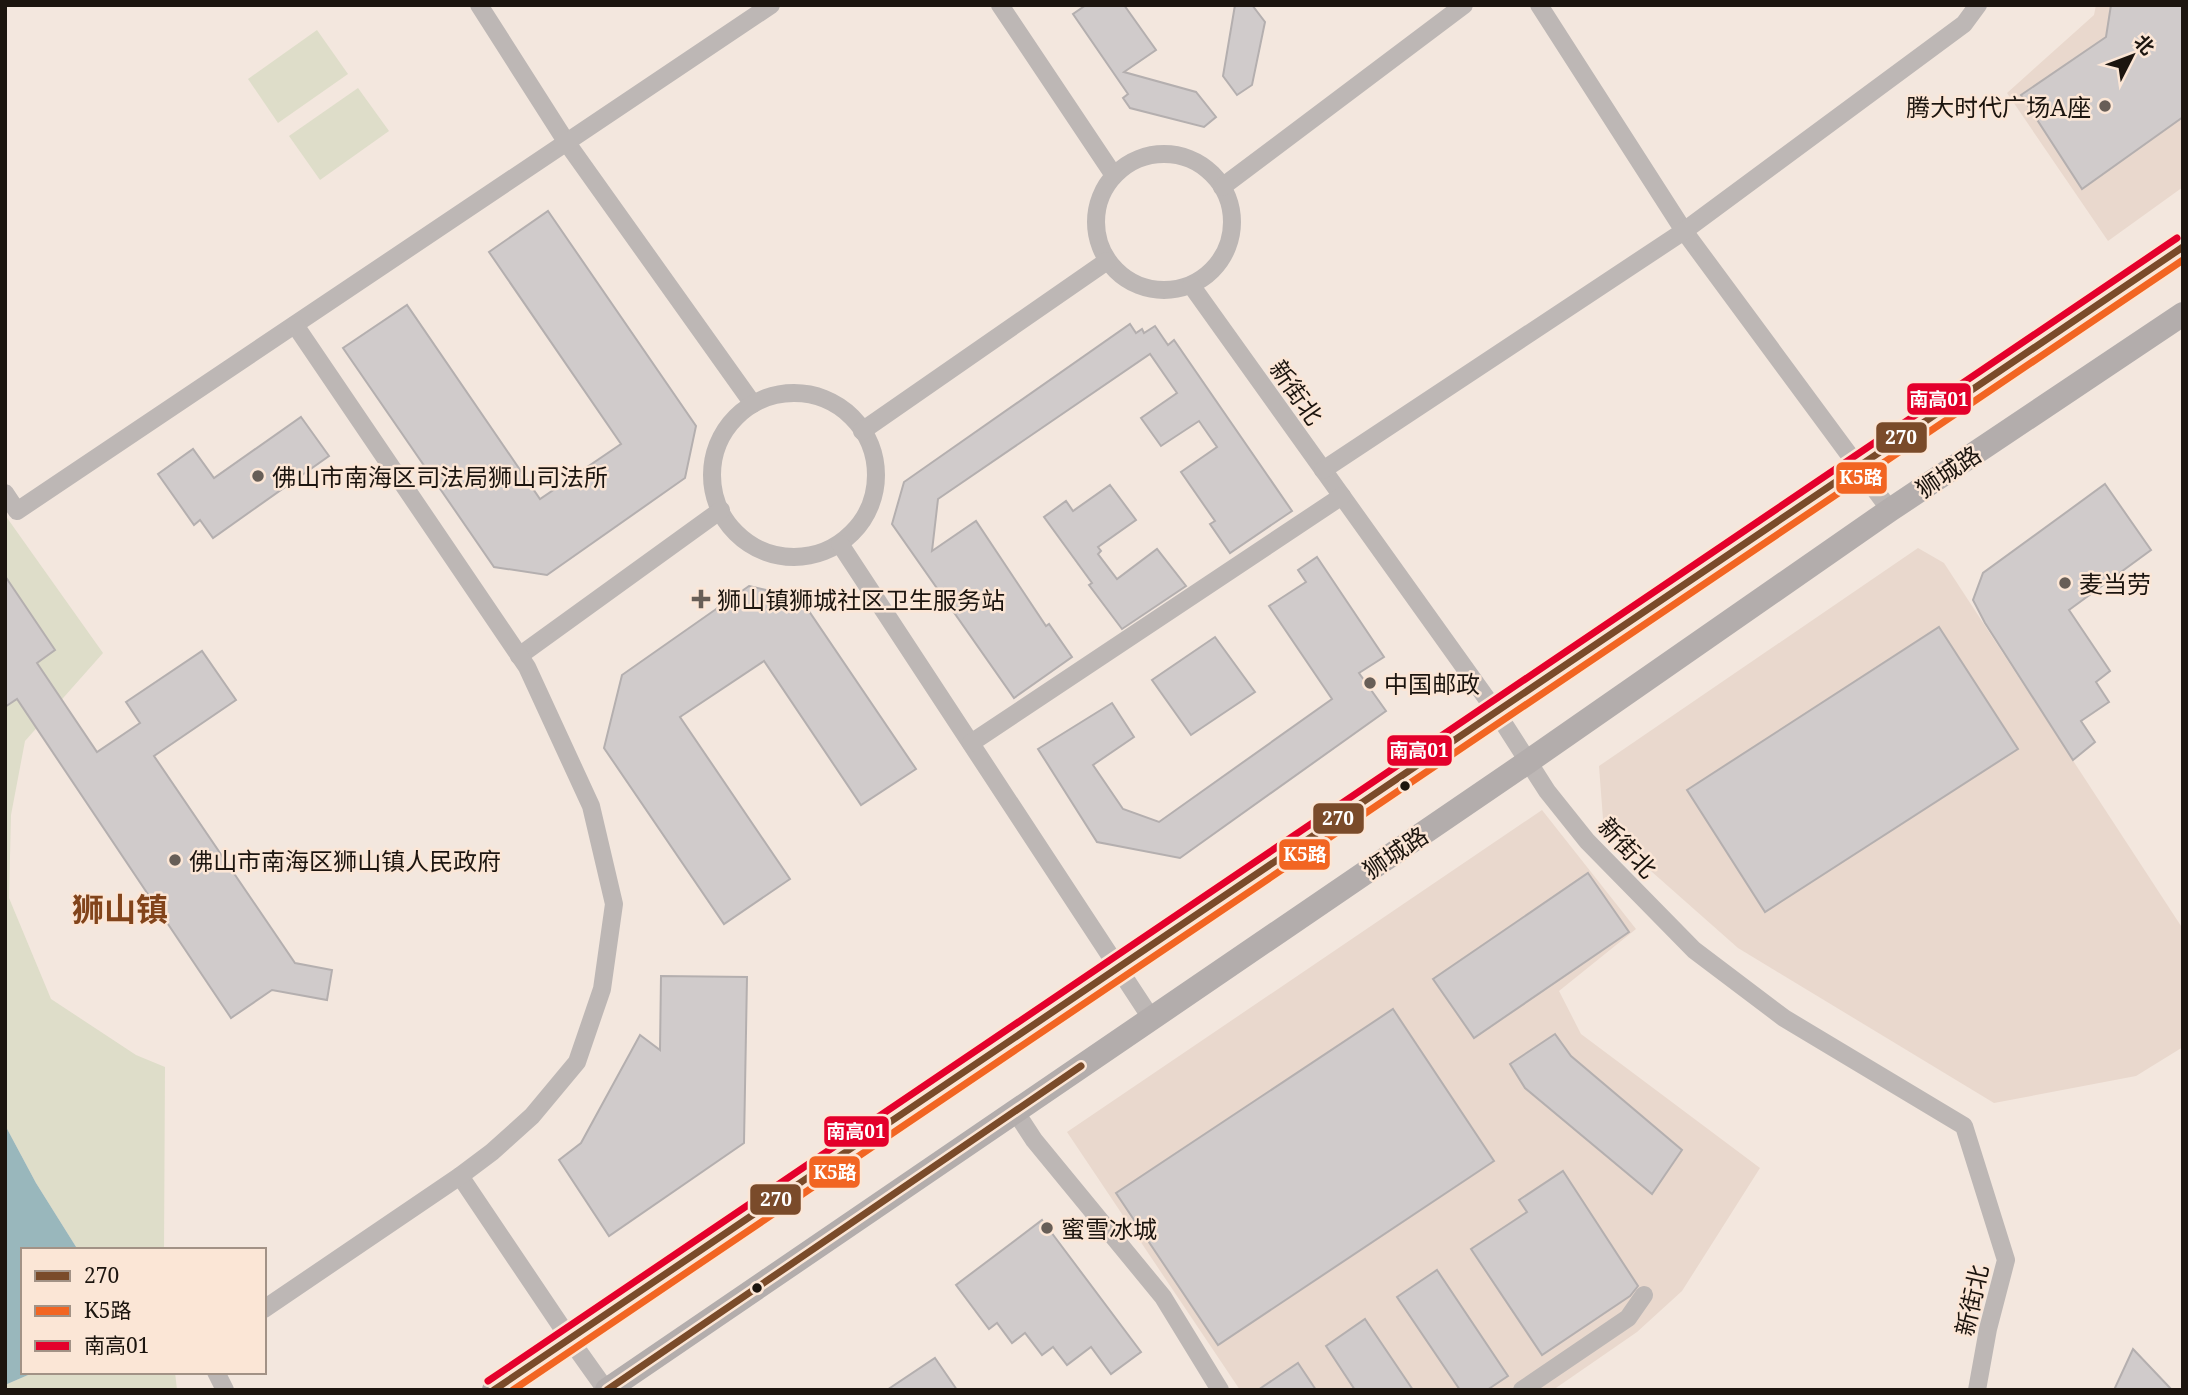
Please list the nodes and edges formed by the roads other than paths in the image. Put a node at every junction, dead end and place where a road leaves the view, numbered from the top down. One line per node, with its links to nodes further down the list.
1 (479, 5): 7 (street)
2 (771, 5): 7 (street)
3 (1000, 5): 8 (street)
4 (1464, 5): 9 (street)
5 (1539, 5): 10 (street)
6 (1978, 5): 10 (street)
7 (567, 143): 15 (street); 16 (street)
8 (1113, 174): 9 (street); 12 (street)
9 (1222, 187): 13 (street)
10 (1684, 231): 18 (street); 19 (street)
11 (2183, 247): 18 (street)
12 (1107, 261): 13 (street); 17 (street)
13 (1191, 285): 19 (street, 新街北)
14 (2183, 314): 23 (street, 狮城路)
15 (295, 325): 20 (street); 25 (street)
16 (753, 404): 17 (street); 22 (street)
17 (862, 431): 24 (street)
18 (1860, 467): 23 (street); 26 (street)
19 (1323, 470): 21 (street, 新街北)
20 (5, 494)
21 (1342, 496): 26 (street, 新街北); 27 (street)
22 (721, 510): 24 (street); 25 (street)
23 (1890, 510): 28 (street, 狮城路)
24 (840, 544): 27 (street)
25 (519, 656): 32 (street)
26 (1497, 713): 28 (street, 新街北); 29 (street)
27 (971, 743): 29 (street)
28 (1529, 761): 30 (street, 狮城路); 42 (street, 新街北)
29 (1119, 968): 30 (street); 35 (street)
30 (1151, 1018): 31 (street, 狮城路)
31 (1015, 1111): 39 (street, 狮城路); 40 (street)
32 (460, 1176): 34 (street); 35 (street)
33 (1644, 1295): 41 (street)
34 (266, 1308)
35 (569, 1338): 38 (street); 39 (street)
36 (217, 1374): 37 (street)
37 (225, 1390)
38 (494, 1390)
39 (606, 1390)
40 (1220, 1390)
41 (1522, 1390)
42 (1977, 1390)

